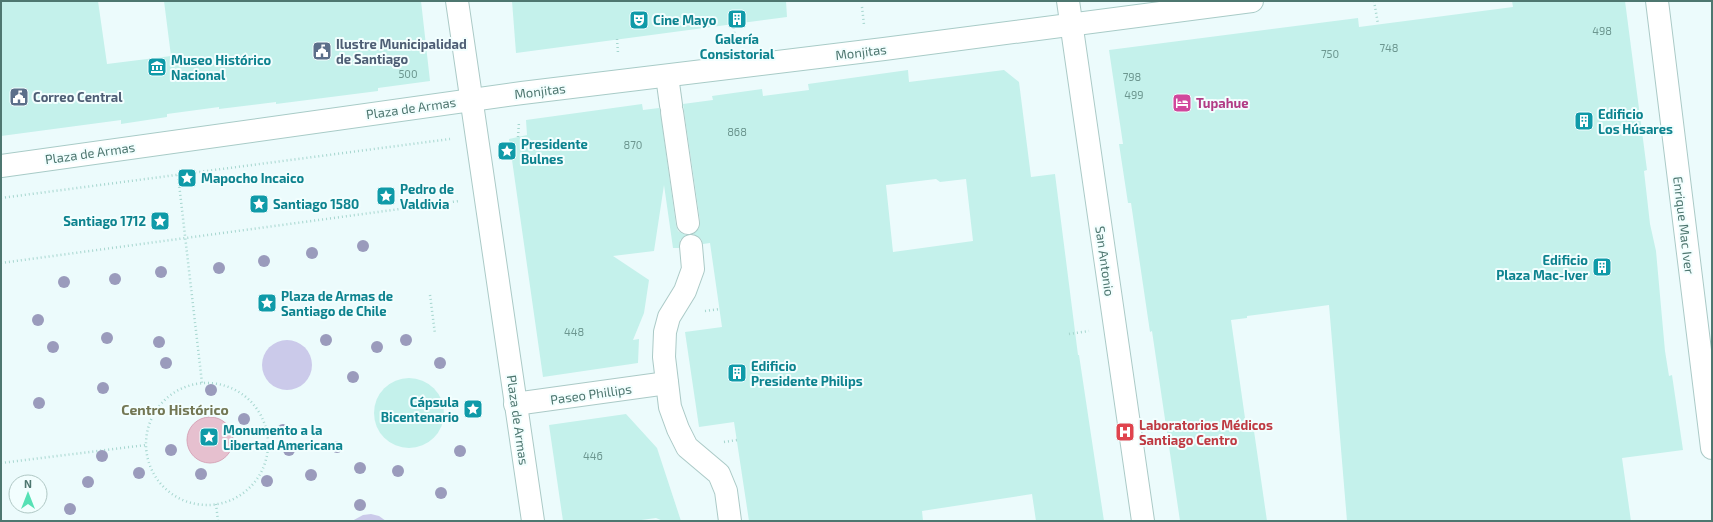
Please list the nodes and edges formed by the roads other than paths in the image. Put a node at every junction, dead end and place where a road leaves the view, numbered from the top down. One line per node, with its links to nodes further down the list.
1 (457, 1): 7 (street)
2 (1068, 1): 5 (street, San Antonio)
3 (1252, 1): 5 (street, Monjitas)
4 (1656, 1): 13 (street, Enrique Mac Iver)
5 (1071, 24): 6 (street, Monjitas); 16 (street, San Antonio)
6 (667, 76): 7 (street, Monjitas); 9 (street)
7 (471, 100): 8 (street, Plaza de Armas); 12 (street, Plaza de Armas)
8 (1, 166)
9 (688, 223)
10 (691, 246): 11 (street)
11 (667, 384): 12 (street, Paseo Phillips); 15 (street)
12 (515, 404): 14 (street, Plaza de Armas)
13 (1712, 448)
14 (533, 521)
15 (730, 521)
16 (1143, 521)

